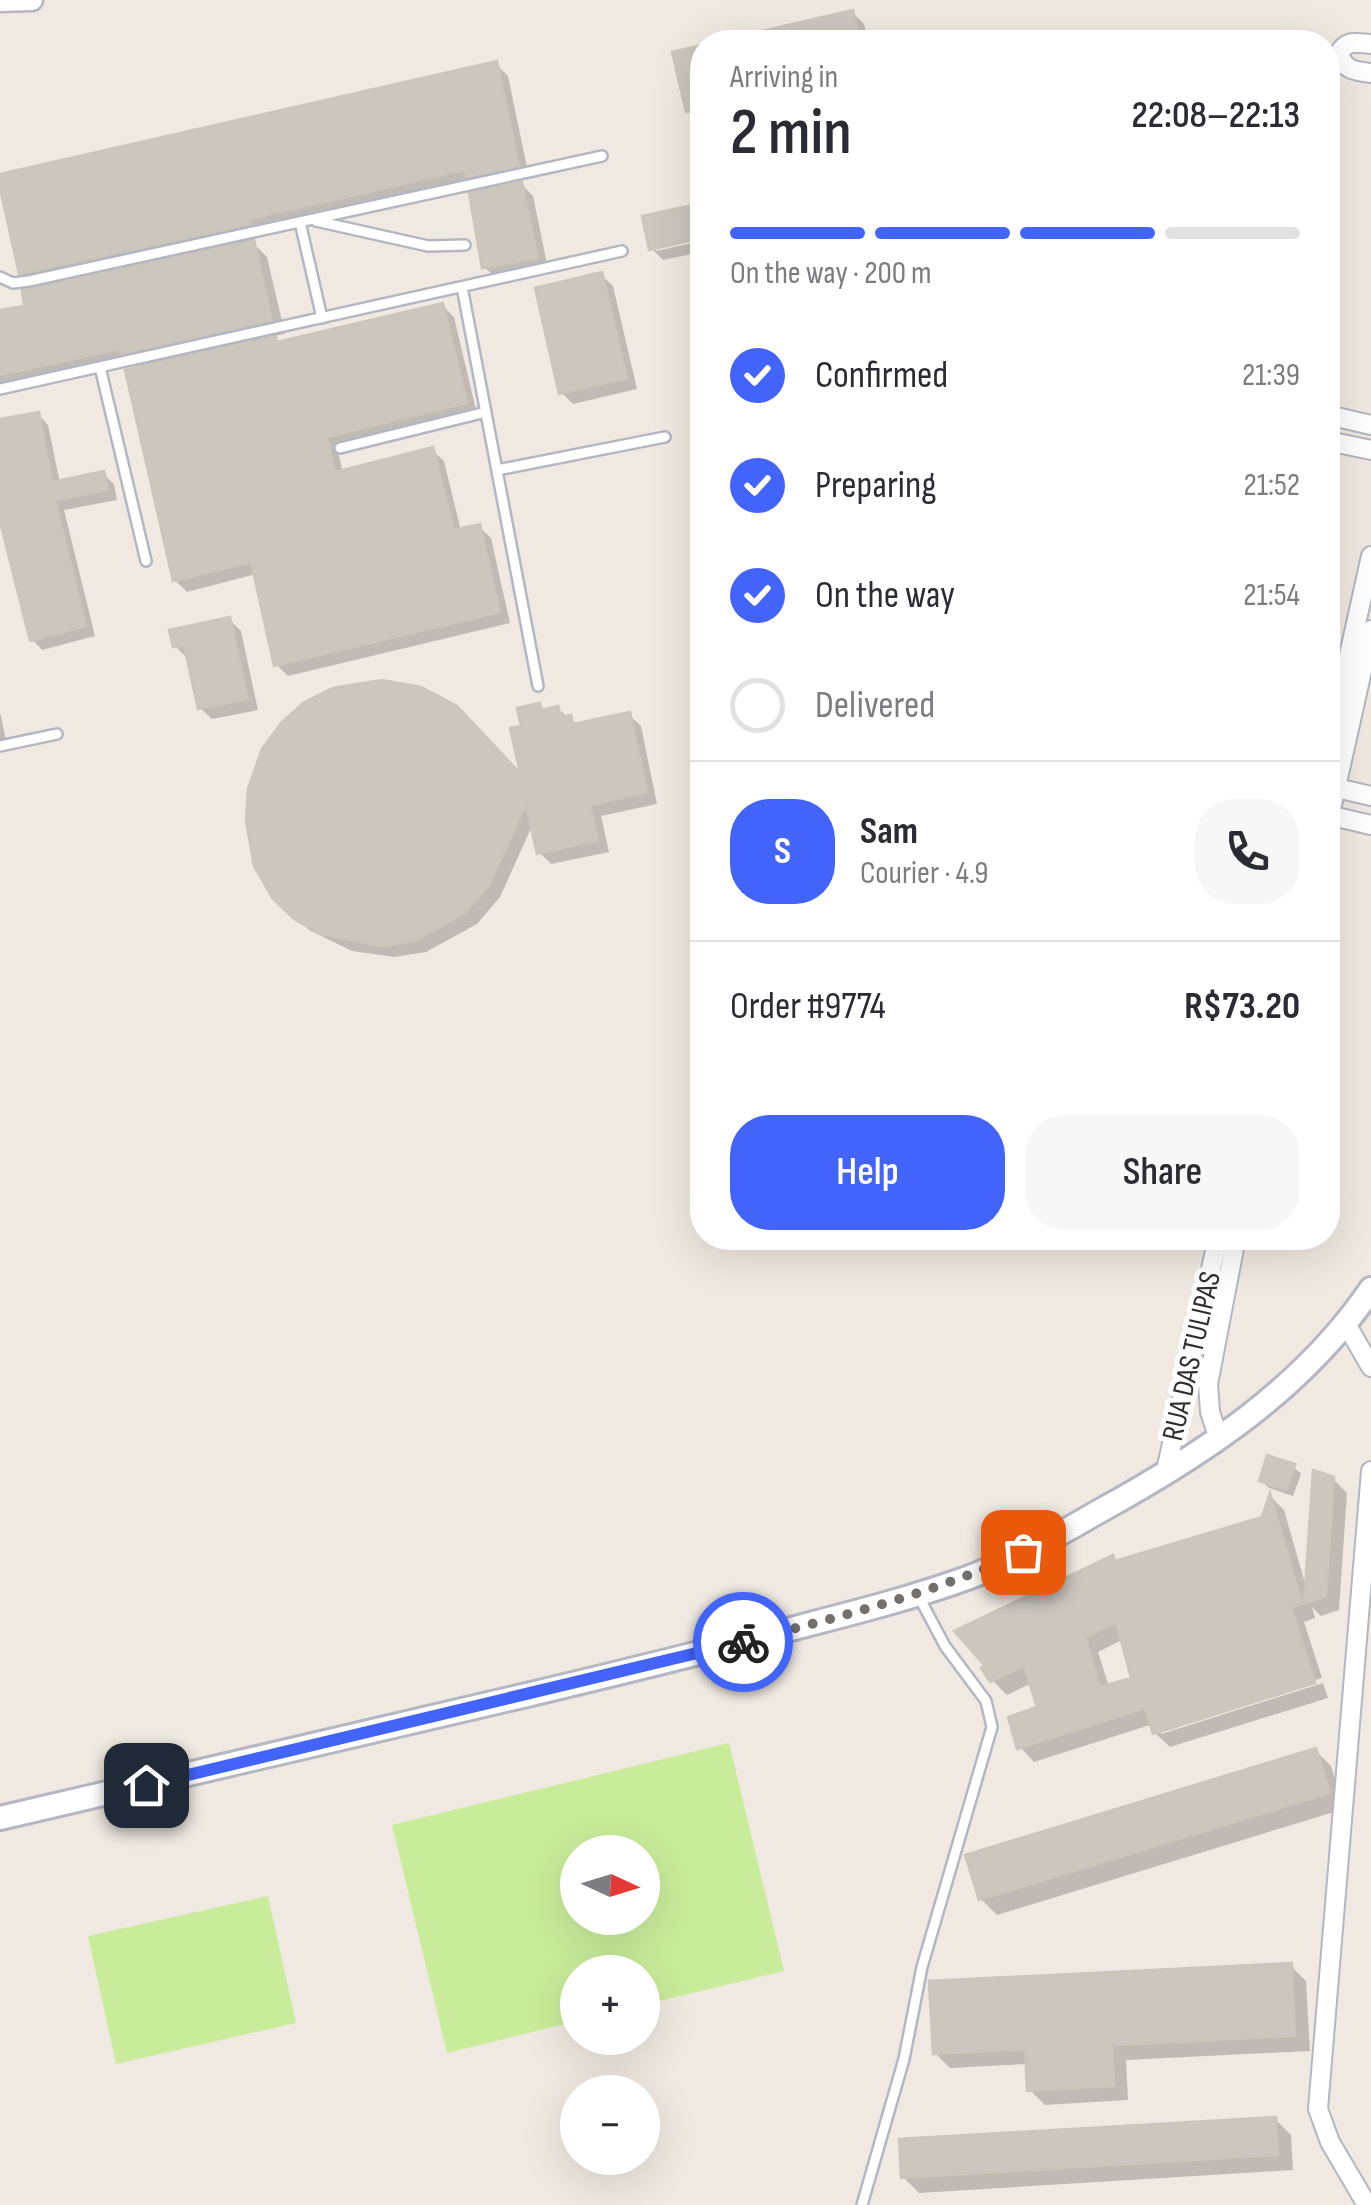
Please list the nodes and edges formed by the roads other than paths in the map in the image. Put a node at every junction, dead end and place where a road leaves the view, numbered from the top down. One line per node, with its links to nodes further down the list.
1 (32, 0): 2 (street)
2 (0, 1)
3 (1371, 44): 4 (street)
4 (1340, 53)
5 (1340, 58): 6 (street)
6 (1371, 73)
7 (602, 156): 8 (lane)
8 (305, 221): 9 (lane); 11 (lane); 13 (lane)
9 (465, 244)
10 (622, 251): 12 (lane)
11 (0, 277)
12 (462, 286): 13 (lane); 16 (lane)
13 (322, 318): 14 (lane)
14 (100, 367): 15 (lane); 25 (lane)
15 (0, 390)
16 (486, 412): 21 (lane); 23 (lane)
17 (1340, 418): 18 (street)
18 (1371, 425)
19 (665, 437): 23 (lane)
20 (1340, 443): 22 (street)
21 (340, 448)
22 (1371, 450)
23 (497, 470): 27 (lane)
24 (1371, 556): 28 (street)
25 (146, 561)
26 (1371, 630): 31 (street)
27 (538, 686)
28 (1340, 696)
29 (57, 734): 30 (lane)
30 (0, 746)
31 (1340, 754)
32 (1340, 788): 33 (street)
33 (1371, 796)
34 (1340, 820): 35 (street)
35 (1371, 825)
36 (1215, 1250): 43 (street, RUA DAS TULIPAS)
37 (1234, 1250): 41 (street, RUA DAS TULIPAS)
38 (1371, 1289): 39 (main road)
39 (1345, 1322): 40 (street); 41 (main road)
40 (1371, 1367)
41 (1220, 1439): 43 (main road)
42 (1371, 1471): 47 (street)
43 (1165, 1475): 44 (main road)
44 (918, 1595): 45 (main road); 46 (lane)
45 (0, 1818)
46 (862, 2205)
47 (1367, 2205)

